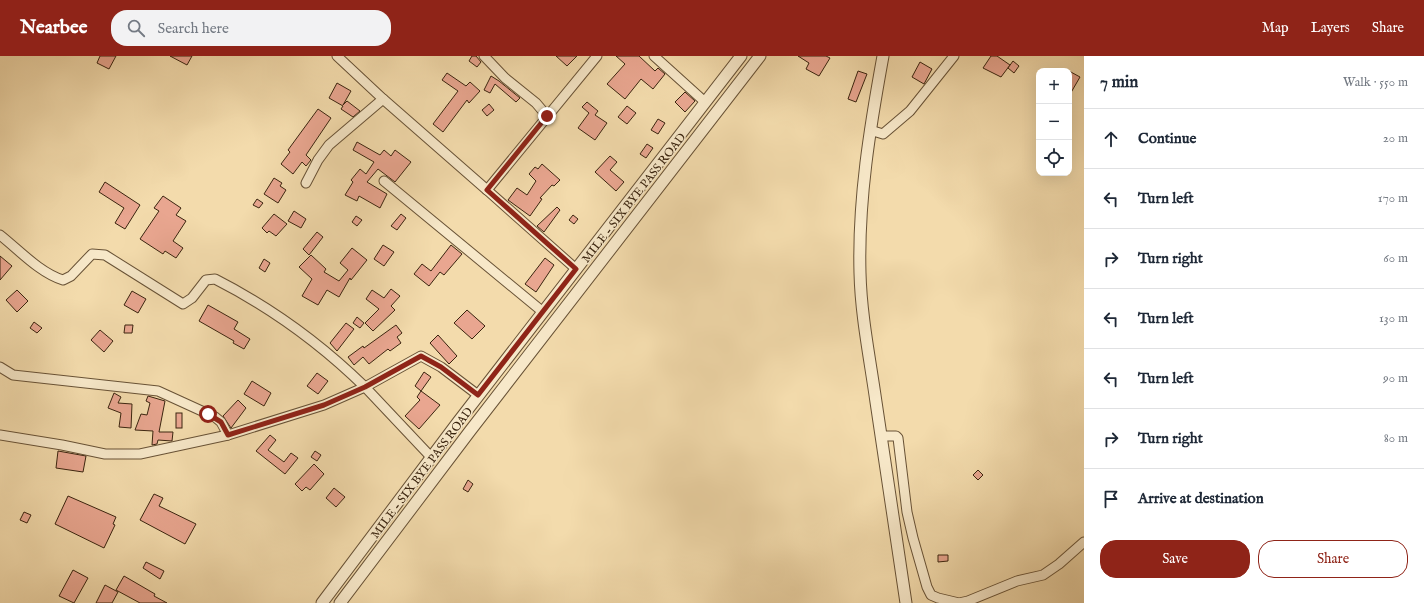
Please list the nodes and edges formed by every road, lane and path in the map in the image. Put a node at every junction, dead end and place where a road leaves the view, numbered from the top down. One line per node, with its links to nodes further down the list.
1 (337, 56): 9 (street)
2 (484, 56): 11 (street)
3 (597, 56): 11 (street)
4 (654, 56): 10 (street)
5 (741, 56): 10 (street)
6 (760, 56): 23 (street, MILE - SIX BYE PASS ROAD)
7 (883, 56): 12 (street)
8 (954, 56): 12 (street)
9 (383, 99): 14 (street); 15 (street)
10 (705, 102): 17 (street)
11 (547, 116): 15 (street)
12 (870, 130): 26 (street)
13 (384, 181): 18 (street)
14 (306, 183)
15 (487, 190): 17 (street)
16 (0, 235): 20 (street)
17 (576, 269): 18 (street)
18 (543, 312): 21 (street)
19 (0, 367): 25 (street)
20 (365, 387): 21 (street); 25 (street); 27 (street)
21 (478, 395): 22 (street)
22 (458, 422): 23 (street); 27 (street)
23 (470, 431): 30 (street, MILE - SIX BYE PASS ROAD)
24 (0, 435): 25 (street)
25 (228, 435)
26 (881, 436): 28 (street); 31 (street)
27 (431, 457): 29 (street)
28 (1084, 542)
29 (322, 603)
30 (340, 603)
31 (906, 603)

